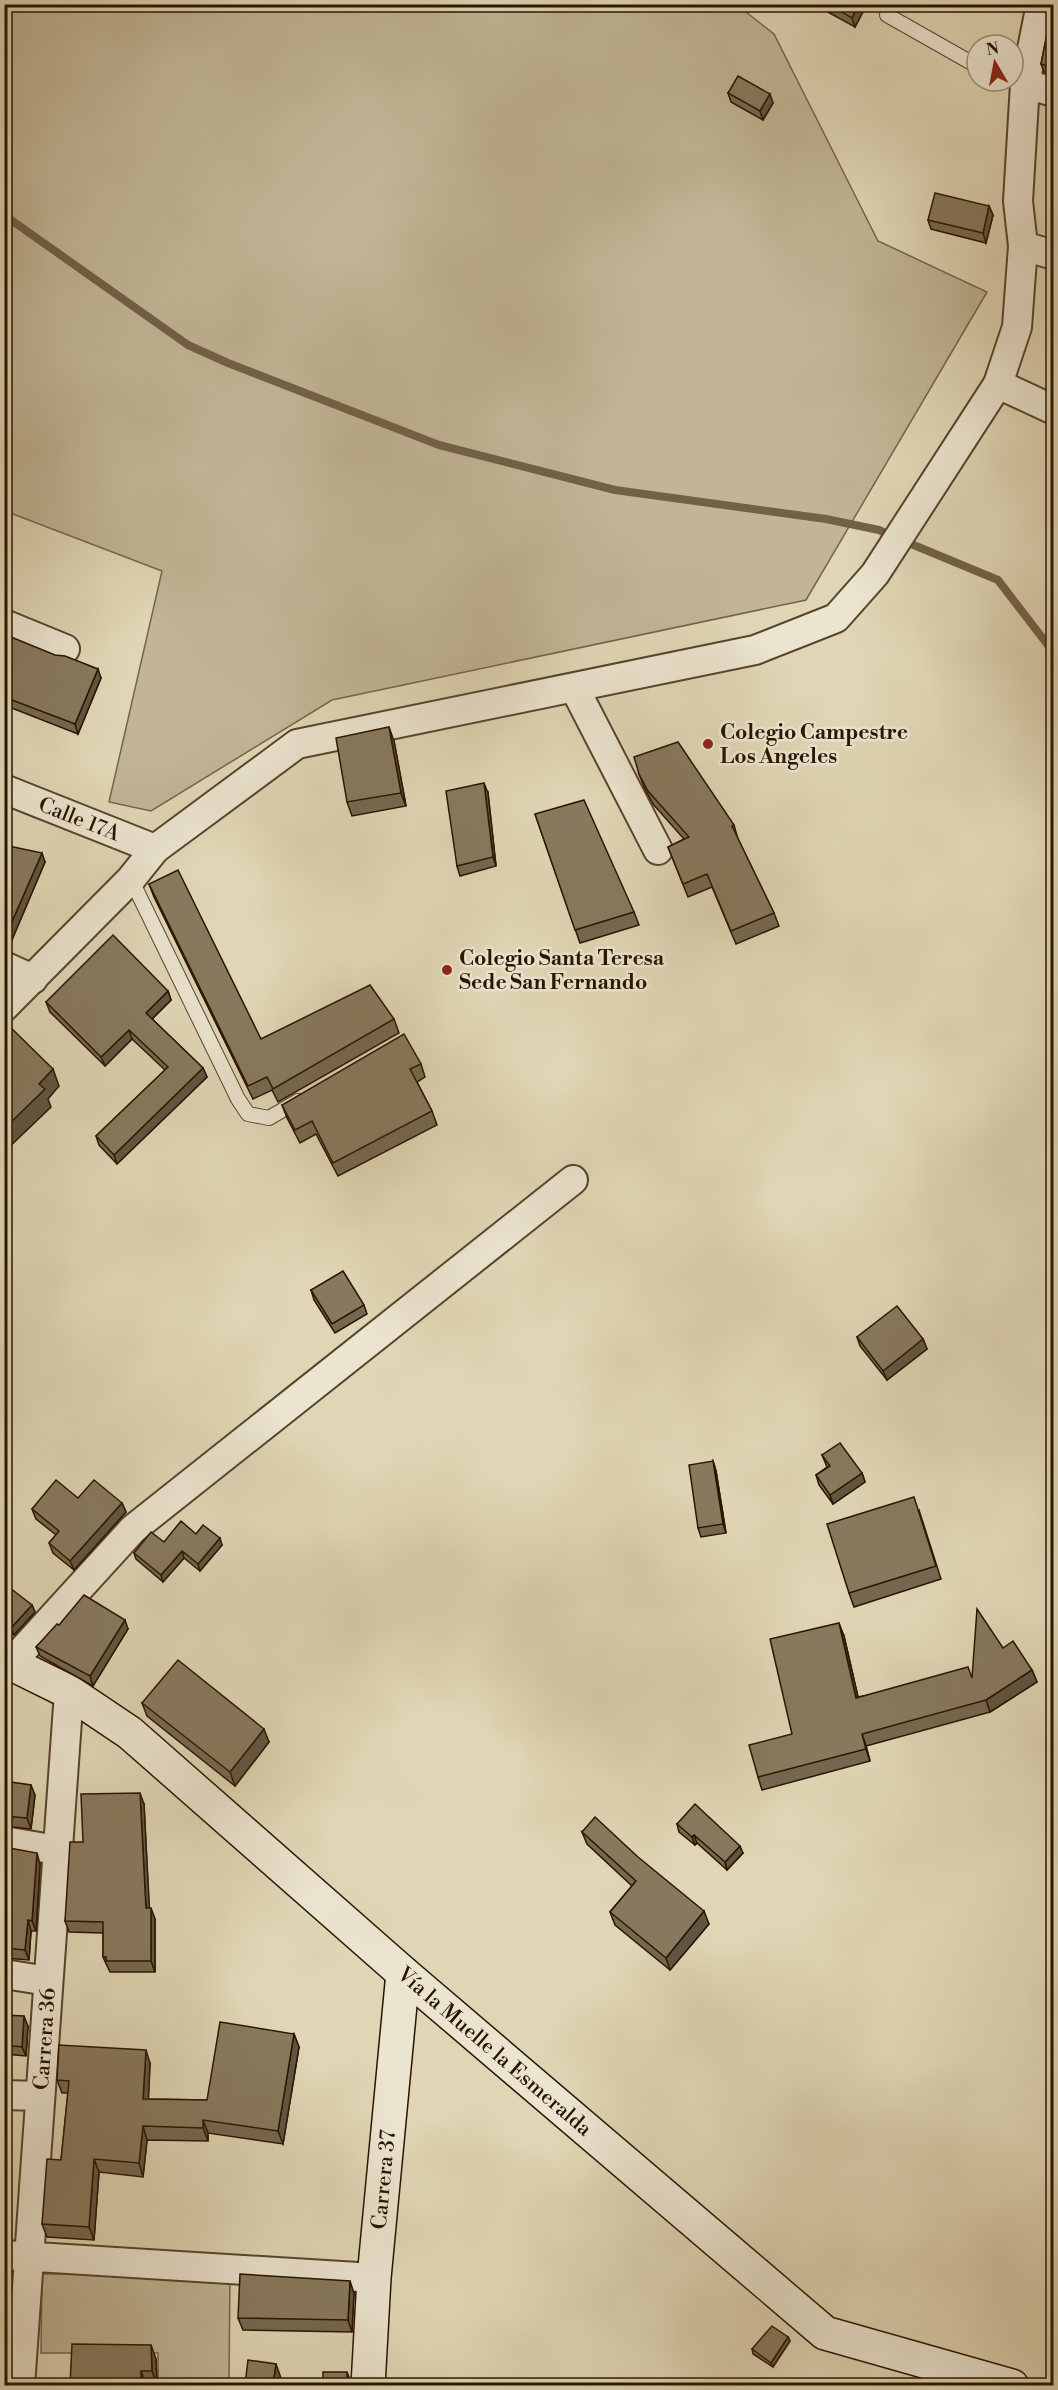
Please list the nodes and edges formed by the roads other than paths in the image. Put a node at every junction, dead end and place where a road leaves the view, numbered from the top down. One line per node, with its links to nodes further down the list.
1 (1041, 4): 4 (street)
2 (887, 15): 3 (lane)
3 (965, 59)
4 (1025, 61)
5 (1025, 84): 6 (street)
6 (1053, 92)
7 (1019, 93): 8 (street)
8 (1023, 246): 9 (street); 10 (street)
9 (1053, 255)
10 (998, 384): 11 (street); 14 (street)
11 (1053, 410)
12 (4, 624): 13 (street)
13 (65, 649)
14 (575, 689): 16 (street); 17 (street)
15 (4, 789): 16 (street, Calle 17A)
16 (155, 849): 18 (street)
17 (658, 850)
18 (131, 879): 20 (street); 22 (lane)
19 (4, 966): 20 (street)
20 (33, 979): 21 (street)
21 (4, 1007)
22 (310, 1094)
23 (573, 1180): 24 (street)
24 (7, 1662): 25 (street, Vía la Muelle la Esmeralda)
25 (69, 1692): 27 (street, Carrera 36); 28 (street, Vía la Muelle la Esmeralda)
26 (4, 1841): 27 (street)
27 (57, 1850): 30 (street, Carrera 36)
28 (403, 1973): 34 (street, Carrera 37); 37 (street, Vía la Muelle la Esmeralda)
29 (4, 1974): 30 (street)
30 (48, 1981): 32 (street, Carrera 36)
31 (4, 2095): 32 (street)
32 (40, 2096): 33 (street, Carrera 36)
33 (16, 2256): 34 (street); 35 (street, Carrera 36)
34 (374, 2278): 36 (street, Carrera 37)
35 (20, 2385)
36 (368, 2385)
37 (1012, 2385)

